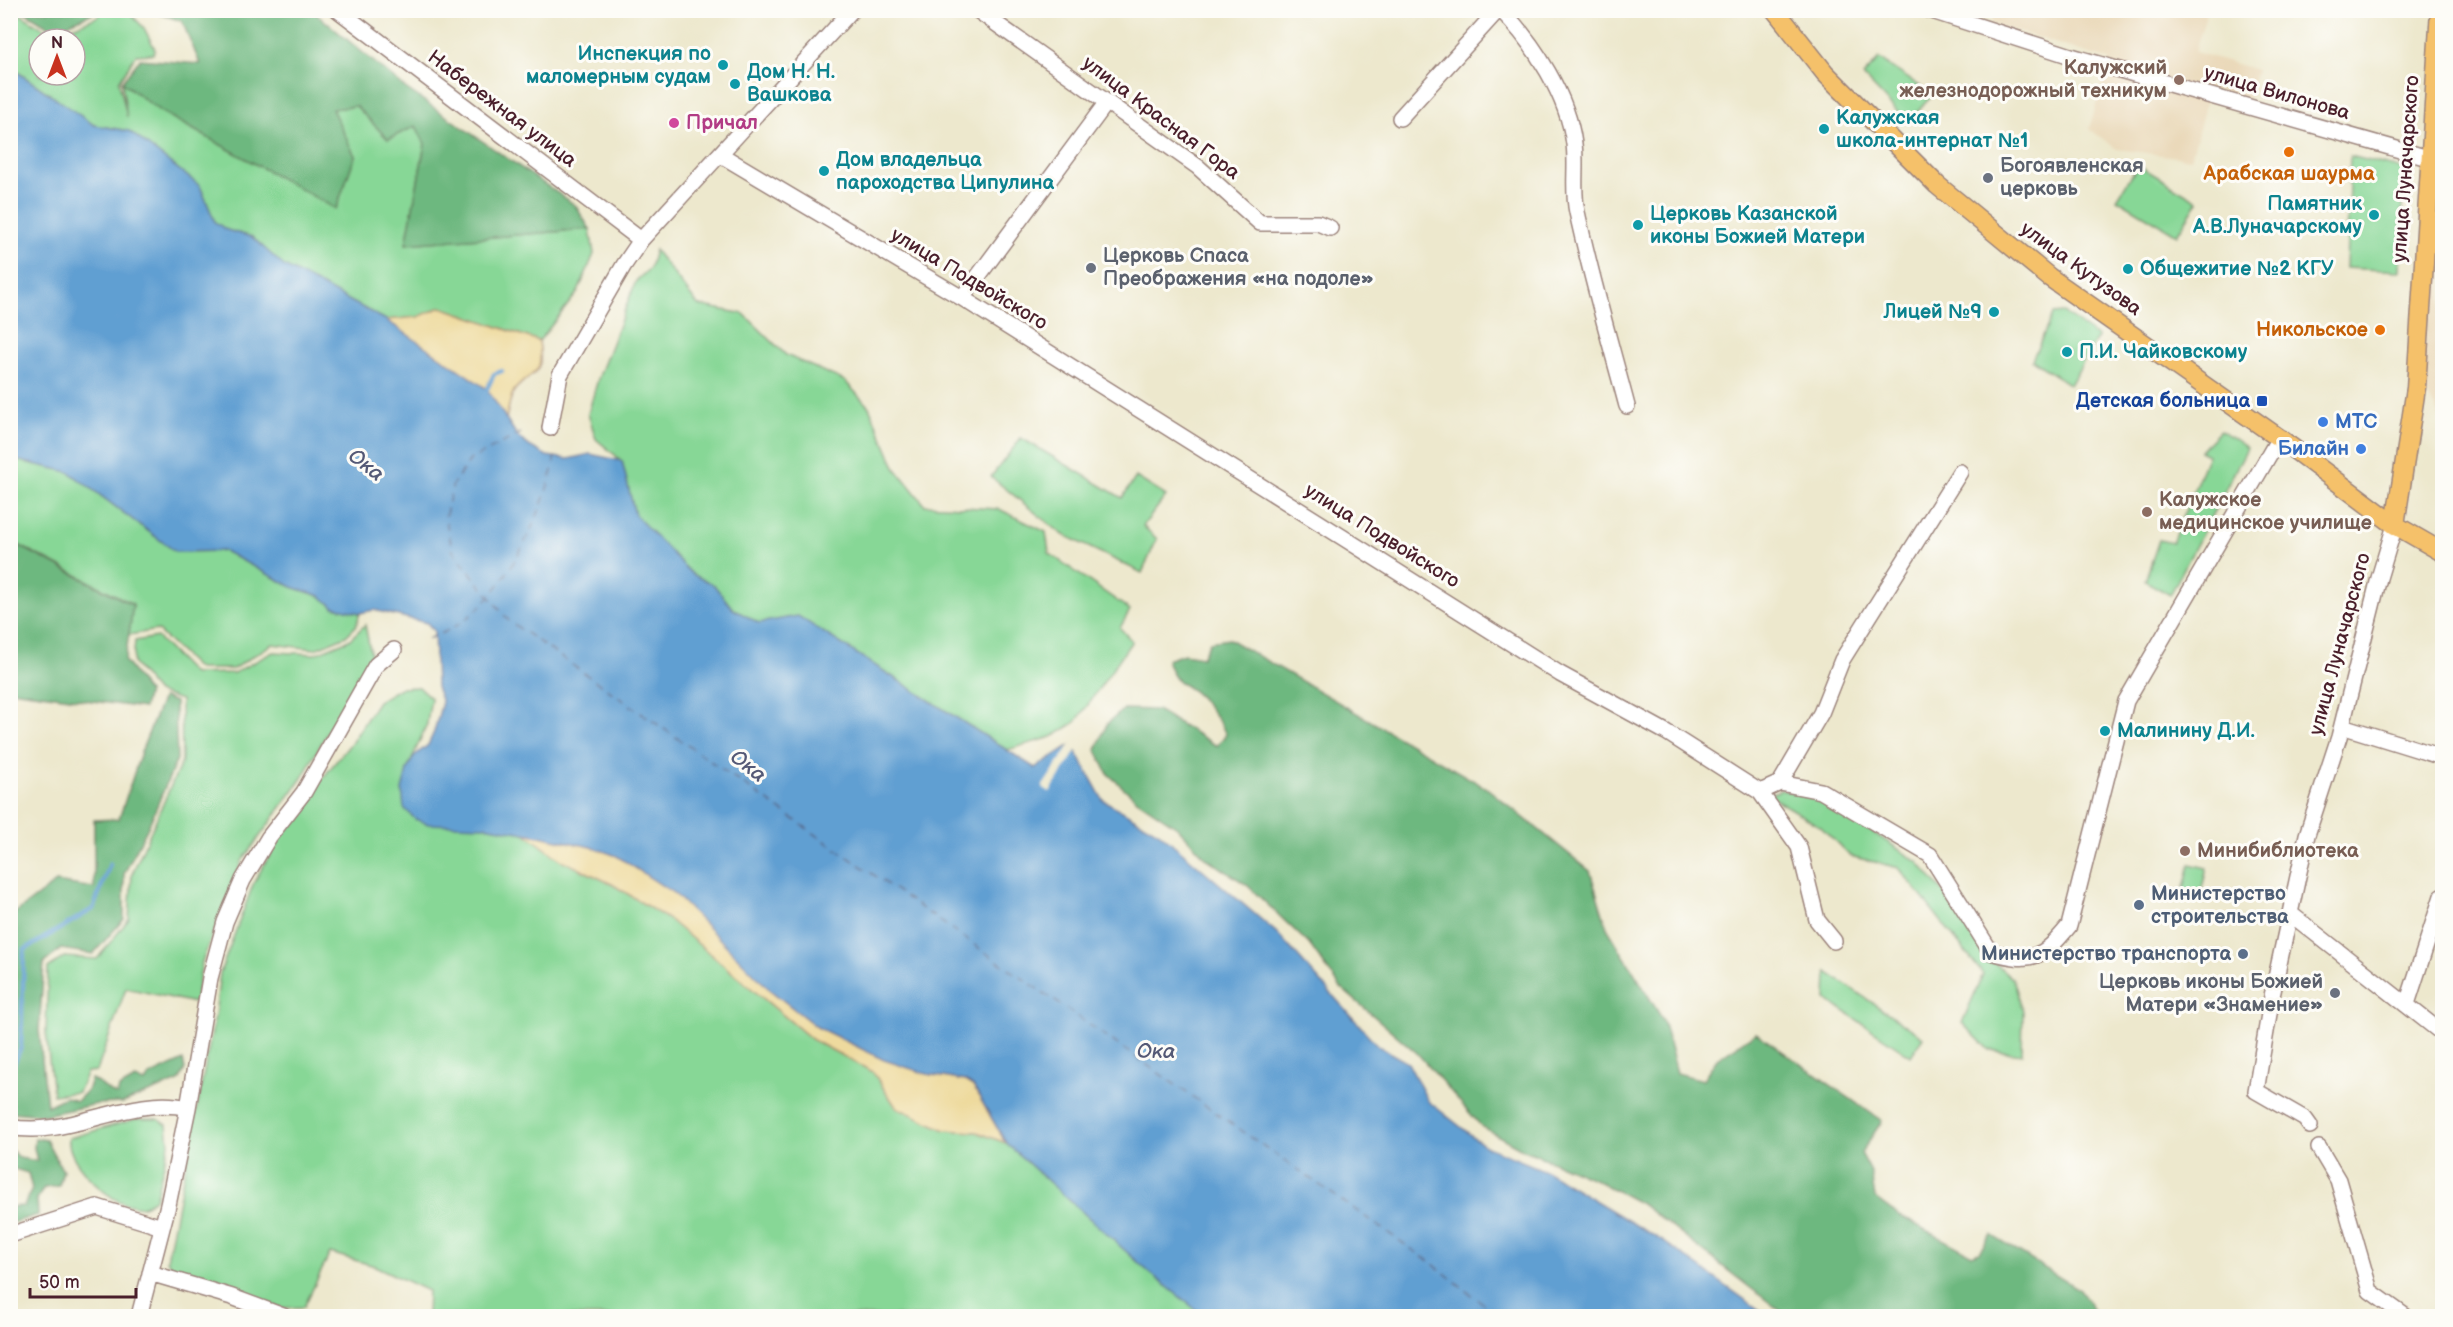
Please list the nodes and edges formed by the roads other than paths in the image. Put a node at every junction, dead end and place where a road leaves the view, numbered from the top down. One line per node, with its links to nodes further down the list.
1 (338, 10): 13 (street, Набережная улица)
2 (852, 10): 10 (street)
3 (977, 10): 8 (street, улица Красная Гора)
4 (1500, 10): 9 (street); 15 (street)
5 (1775, 10): 17 (main road, улица Кутузова)
6 (1929, 10): 11 (street, улица Вилонова)
7 (2440, 10): 11 (main road, улица Луначарского)
8 (1107, 102): 12 (street, улица Красная Гора); 14 (street)
9 (1400, 118)
10 (721, 155): 13 (street); 14 (street, улица Подвойского)
11 (2436, 159): 19 (main road, улица Луначарского)
12 (1330, 228)
13 (641, 240): 16 (street)
14 (962, 298): 25 (street, улица Подвойского)
15 (1627, 406)
16 (550, 428)
17 (2279, 438): 19 (main road, улица Кутузова); 24 (street)
18 (1960, 472): 24 (street)
19 (2396, 525): 20 (main road, улица Кутузова); 22 (street, улица Луначарского)
20 (2442, 552)
21 (394, 650): 31 (street)
22 (2342, 726): 23 (street); 27 (street, улица Луначарского)
23 (2442, 758)
24 (1780, 783): 25 (street)
25 (1760, 792): 28 (street)
26 (2442, 896): 29 (street)
27 (2292, 915): 29 (street); 32 (street, улица Луначарского)
28 (1834, 941)
29 (2407, 1004): 30 (street)
30 (2442, 1033)
31 (188, 1108): 33 (street); 35 (street)
32 (2310, 1126)
33 (10, 1127)
34 (2319, 1148): 40 (street)
35 (162, 1227): 36 (street); 37 (street)
36 (10, 1235)
37 (150, 1273): 38 (street); 39 (street)
38 (139, 1317)
39 (283, 1317)
40 (2405, 1317)

